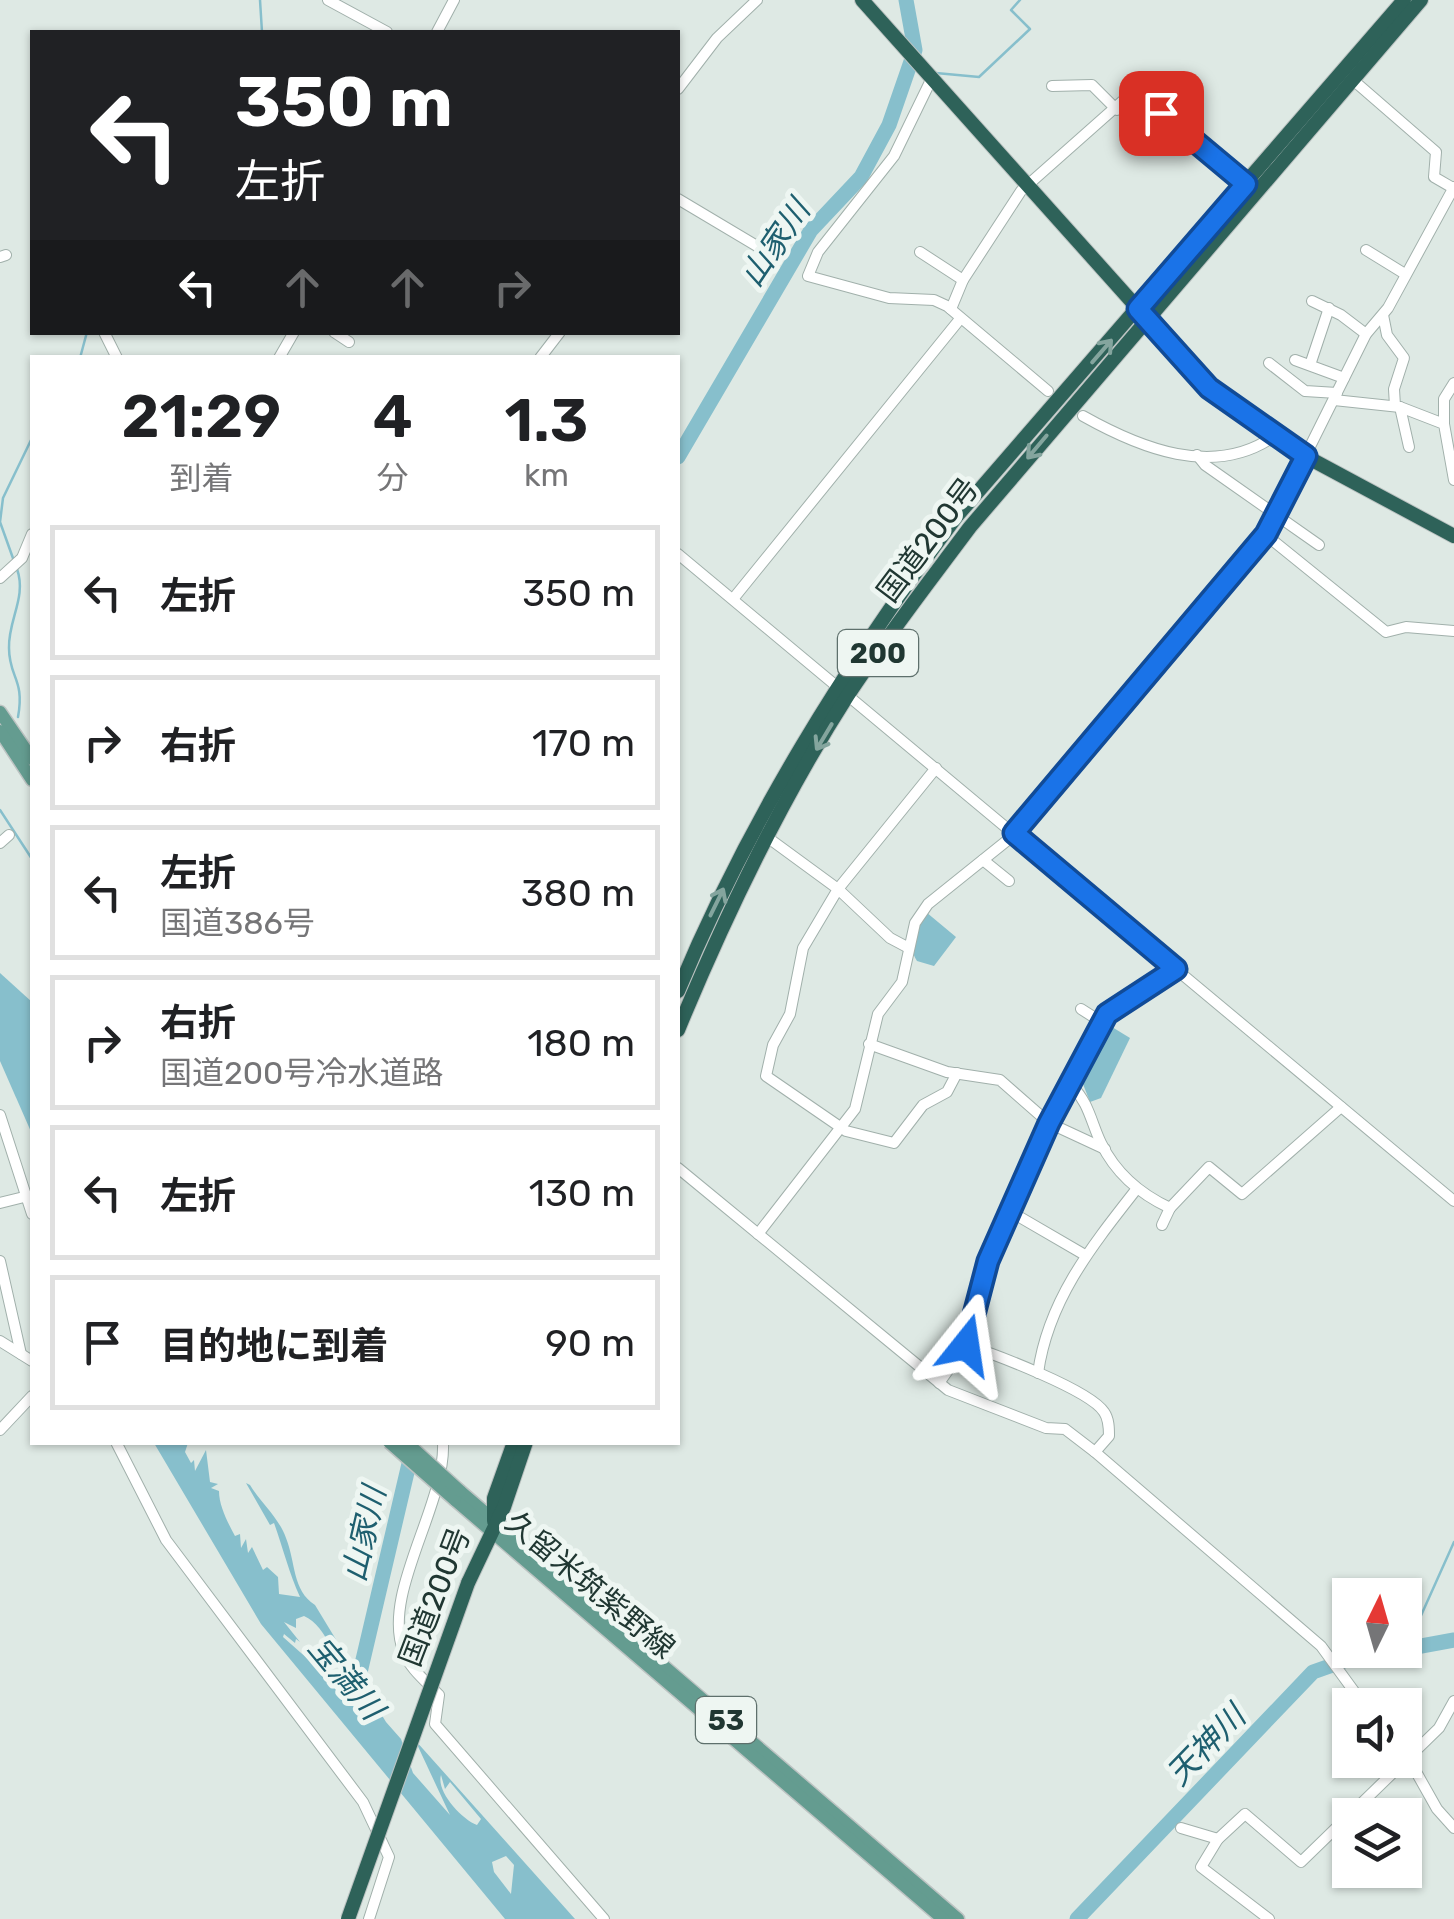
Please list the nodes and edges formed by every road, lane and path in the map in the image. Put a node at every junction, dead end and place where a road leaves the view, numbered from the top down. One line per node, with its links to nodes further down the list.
1 (328, 0): 7 (street)
2 (454, 0): 8 (street)
3 (758, 0): 11 (street)
4 (862, 0): 9 (highway)
5 (1404, 0): 15 (highway, 200)
6 (1421, 0): 10 (highway, 国道200号 / 200)
7 (383, 30)
8 (439, 30)
9 (932, 78): 14 (highway); 26 (street)
10 (1354, 80): 16 (street); 30 (highway, 国道200号 / 200)
11 (680, 86)
12 (1052, 86): 13 (street)
13 (1117, 110): 14 (street); 15 (street)
14 (1027, 184): 23 (street); 27 (highway)
15 (1246, 184): 27 (highway, 200)
16 (1454, 188): 18 (street)
17 (680, 200): 21 (street)
18 (1449, 210): 22 (street)
19 (1366, 250): 22 (street)
20 (920, 252): 23 (street)
21 (778, 258)
22 (1405, 274): 28 (street)
23 (963, 280): 26 (street)
24 (1312, 301): 25 (street)
25 (1328, 308): 31 (street); 38 (street)
26 (951, 309): 29 (street)
27 (1138, 309): 30 (highway); 60 (highway, 国道200号 / 200, one-way to 27)
28 (1383, 316): 31 (street); 43 (street)
29 (960, 320): 41 (street); 58 (street)
30 (1149, 322): 46 (highway); 60 (highway, 国道200号 / 200, one-way to 60)
31 (1366, 334): 39 (street)
32 (338, 335): 34 (street)
33 (558, 335): 35 (street)
34 (349, 342)
35 (542, 355)
36 (1295, 360): 38 (street)
37 (1269, 363): 42 (street)
38 (1310, 365): 39 (street)
39 (1344, 378): 42 (street)
40 (1454, 384): 45 (street)
41 (1048, 391)
42 (1336, 396): 43 (street); 49 (street)
43 (1398, 407): 45 (street); 47 (street)
44 (1083, 416): 48 (street)
45 (1450, 423): 50 (street)
46 (1274, 437): 48 (street); 49 (highway)
47 (1410, 447)
48 (1198, 455): 51 (street)
49 (1306, 456): 51 (street); 53 (highway)
50 (1454, 480)
51 (1278, 514): 52 (street); 55 (street)
52 (1266, 534): 59 (street); 66 (street)
53 (1454, 536)
54 (30, 539): 57 (street)
55 (1319, 545)
56 (680, 556): 58 (street)
57 (0, 578)
58 (733, 599): 60 (street)
59 (1454, 626)
60 (843, 690): 64 (street); 67 (highway, 国道200号 / 200, one-way to 67); 73 (highway, 国道200号 / 200, one-way to 60)
61 (0, 712): 63 (main road)
62 (0, 731): 65 (main road)
63 (30, 756)
64 (936, 768): 66 (street); 70 (street)
65 (30, 777)
66 (1014, 833): 68 (street); 72 (street)
67 (766, 836): 70 (street); 76 (highway, 国道200号 / 200)
68 (983, 860): 69 (street); 71 (street)
69 (1008, 881)
70 (838, 890): 71 (street); 83 (street)
71 (907, 947): 77 (street)
72 (1176, 969): 75 (street); 80 (street)
73 (680, 987)
74 (1081, 1010): 75 (street)
75 (1103, 1024): 79 (street)
76 (680, 1026)
77 (870, 1044): 78 (street); 83 (street)
78 (957, 1073): 82 (street); 83 (street)
79 (1072, 1086): 82 (street); 84 (street)
80 (1341, 1108): 88 (street); 91 (street)
81 (0, 1116): 87 (street)
82 (1049, 1123): 84 (street); 92 (street)
83 (842, 1128): 94 (street)
84 (1105, 1149): 86 (street)
85 (680, 1170): 94 (street)
86 (1135, 1191): 91 (street); 95 (street)
87 (28, 1196): 89 (street); 90 (street)
88 (1454, 1200)
89 (0, 1203)
90 (30, 1205)
91 (1170, 1208): 93 (street)
92 (1011, 1212): 95 (street); 99 (street)
93 (1162, 1225)
94 (758, 1234): 103 (street)
95 (1085, 1255): 102 (street)
96 (0, 1261): 97 (street)
97 (2, 1280): 100 (street)
98 (0, 1341): 100 (street)
99 (966, 1345): 102 (street); 103 (street)
100 (20, 1354): 101 (street)
101 (30, 1360)
102 (1038, 1373): 113 (street)
103 (939, 1383): 113 (street)
104 (30, 1397): 105 (street)
105 (4, 1416): 106 (street)
106 (0, 1430)
107 (118, 1445): 127 (street)
108 (393, 1445): 114 (main road, 久留米筑紫野線 / 53, bridge)
109 (409, 1445): 114 (main road, 久留米筑紫野線 / 53, bridge)
110 (443, 1445): 118 (street)
111 (513, 1445): 115 (highway, 国道200号)
112 (525, 1445): 115 (highway, 国道200号)
113 (1095, 1452): 116 (street)
114 (458, 1496): 115 (main road, 久留米筑紫野線 / 53)
115 (491, 1527): 126 (highway, 国道200号, bridge); 129 (main road, 久留米筑紫野線 / 53); 130 (main road, 久留米筑紫野線 / 53)
116 (1350, 1688)
117 (1454, 1701): 120 (street)
118 (440, 1702): 119 (street); 128 (street)
119 (452, 1706)
120 (1422, 1742)
121 (1384, 1778): 125 (street)
122 (1419, 1778): 124 (street)
123 (1181, 1828): 125 (street)
124 (1454, 1828)
125 (1218, 1838): 131 (street)
126 (348, 1919)
127 (368, 1919)
128 (604, 1919)
129 (944, 1919)
130 (958, 1919)
131 (1269, 1919)

